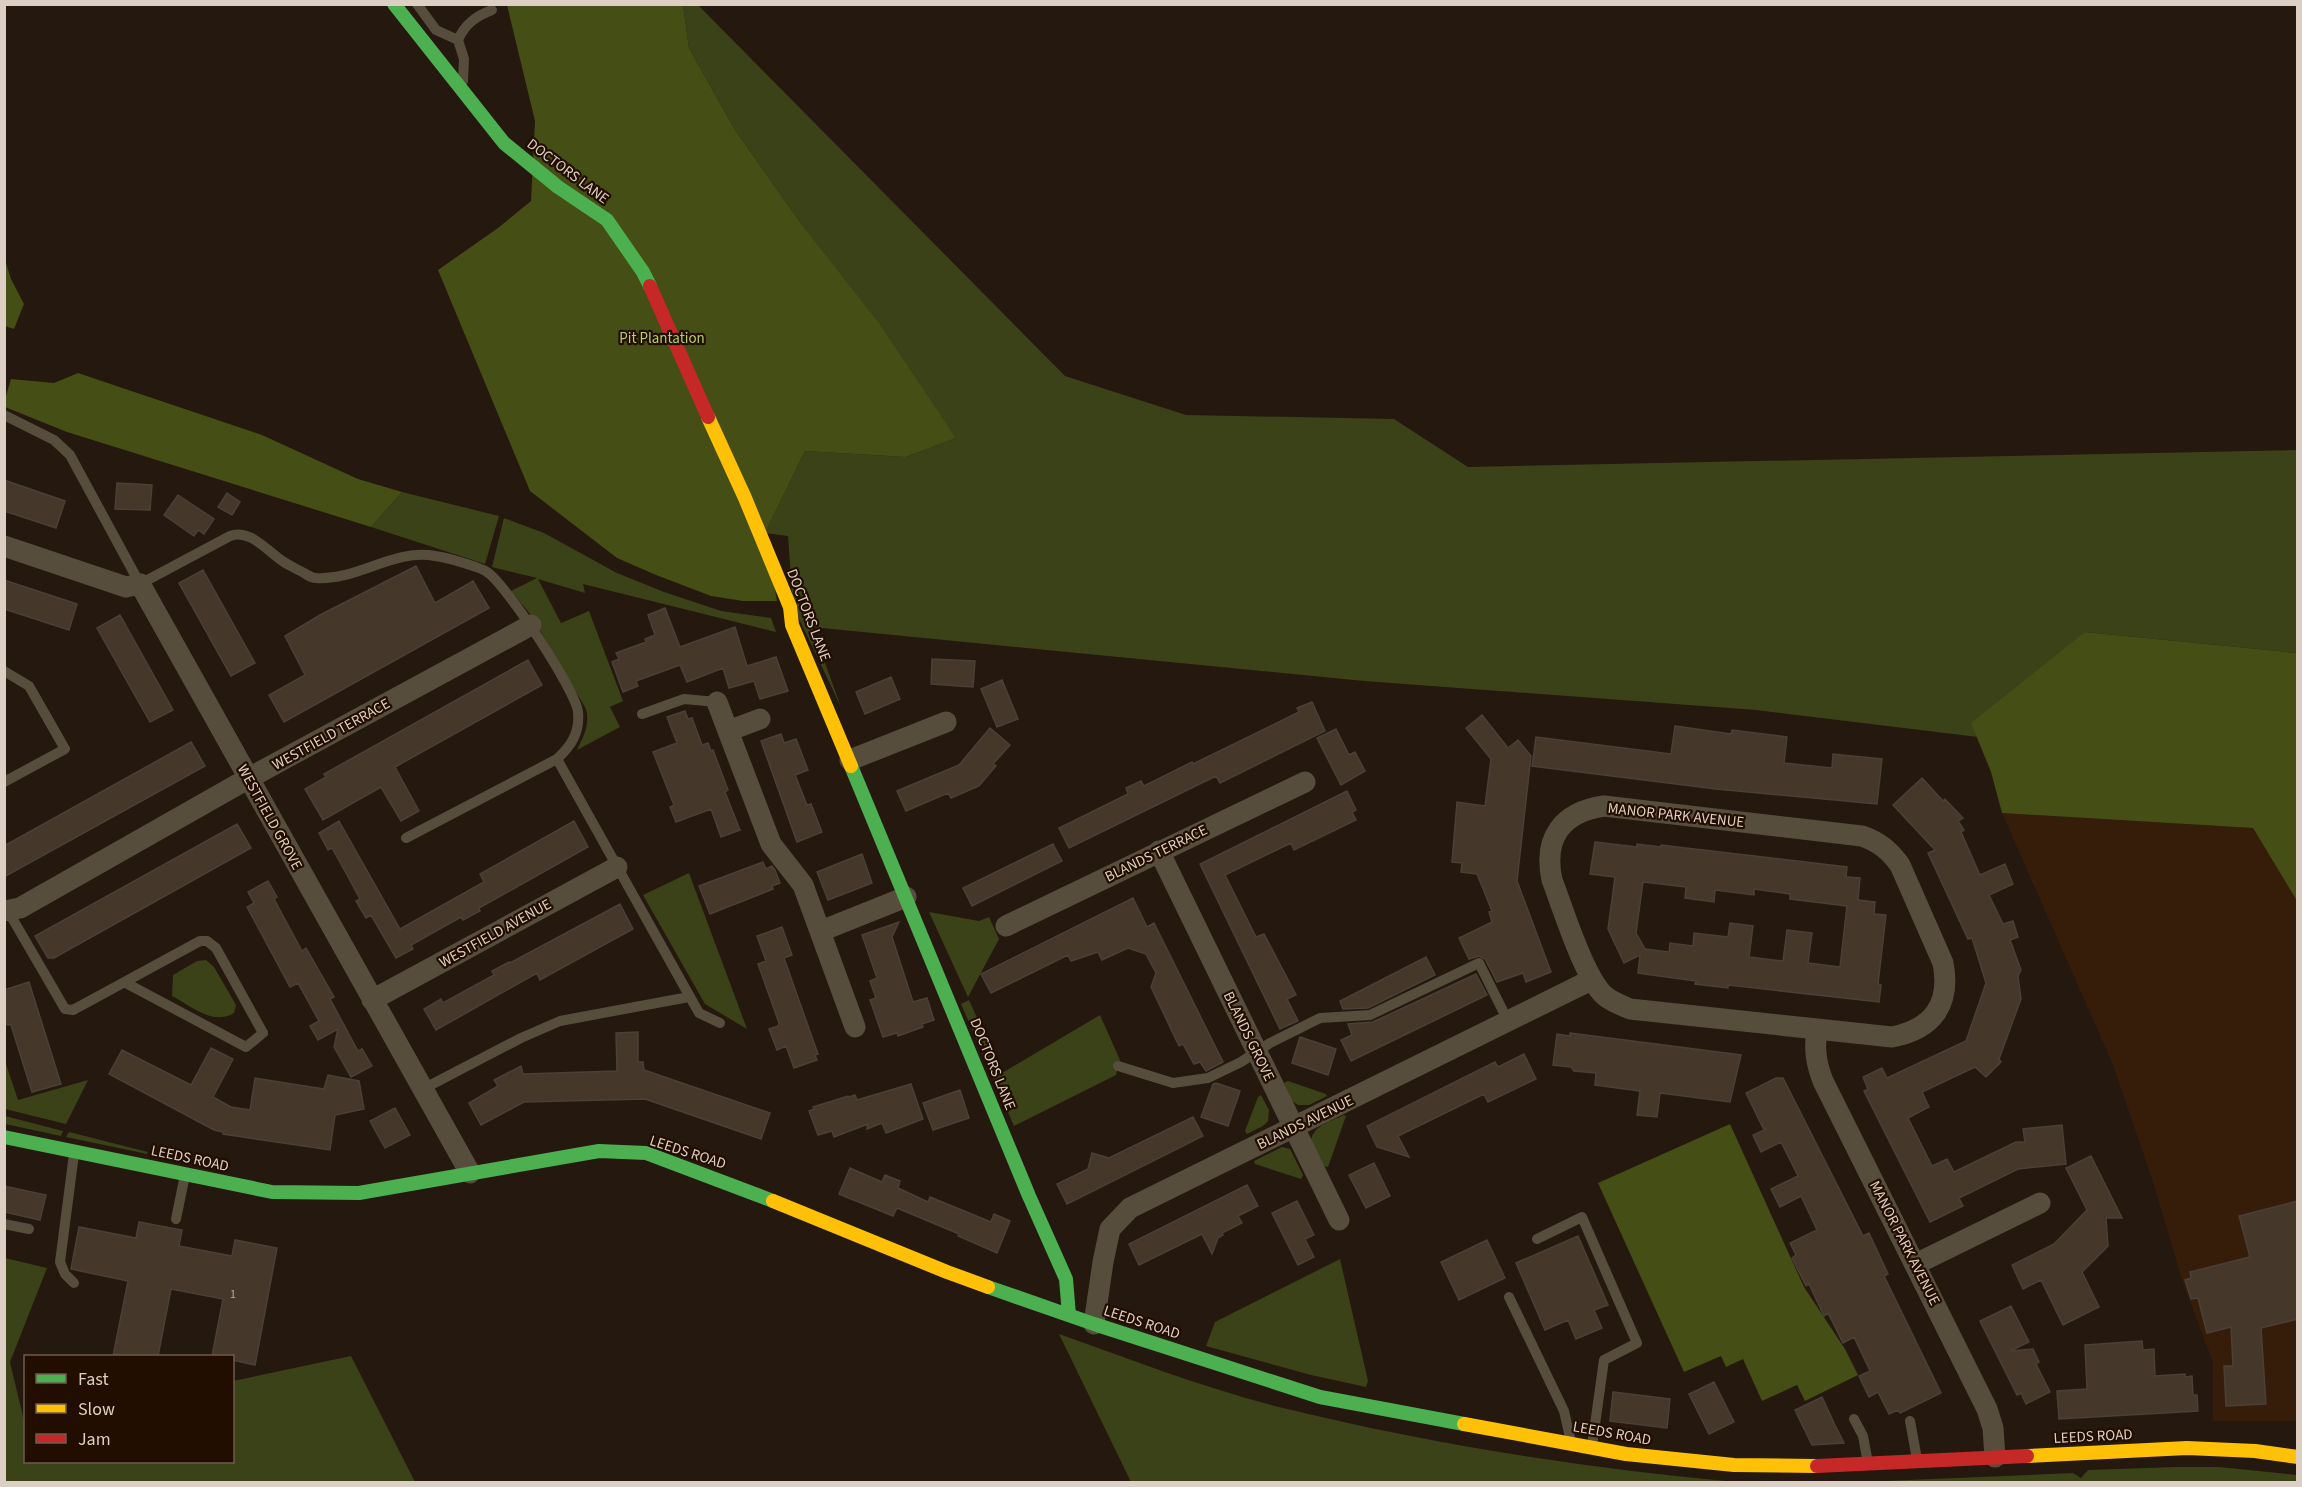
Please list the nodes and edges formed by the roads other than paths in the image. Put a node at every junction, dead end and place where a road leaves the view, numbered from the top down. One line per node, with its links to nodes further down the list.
1 (394, 4): 5 (street, DOCTORS LANE)
2 (417, 4): 4 (lane)
3 (492, 10): 4 (lane)
4 (458, 40): 5 (lane)
5 (460, 87): 17 (street, DOCTORS LANE)
6 (4, 415): 8 (lane)
7 (4, 546): 8 (street)
8 (140, 584): 9 (lane); 18 (street, WESTFIELD GROVE)
9 (531, 625): 16 (lane); 18 (street, WESTFIELD TERRACE)
10 (4, 671): 19 (lane)
11 (717, 702): 12 (lane); 15 (street)
12 (642, 714)
13 (760, 719): 15 (street)
14 (946, 722): 17 (street)
15 (729, 731): 27 (street)
16 (557, 759): 21 (lane); 23 (lane)
17 (850, 760): 24 (street, DOCTORS LANE)
18 (249, 778): 25 (street, WESTFIELD TERRACE); 31 (street, WESTFIELD GROVE)
19 (4, 782)
20 (1305, 782): 22 (street, BLANDS TERRACE)
21 (406, 838)
22 (1159, 851): 26 (street, BLANDS TERRACE); 36 (street, BLANDS GROVE)
23 (617, 867): 30 (lane); 31 (street, WESTFIELD AVENUE)
24 (906, 897): 27 (street); 53 (street, DOCTORS LANE)
25 (6, 911): 29 (lane)
26 (1006, 926)
27 (820, 931): 34 (street)
28 (1591, 980): 32 (street, BLANDS AVENUE); 35 (street, MANOR PARK AVENUE); 35 (street, MANOR PARK AVENUE)
29 (124, 982): 29 (lane)
30 (689, 997): 33 (lane); 38 (lane)
31 (372, 1000): 38 (street, WESTFIELD GROVE)
32 (1508, 1021): 36 (lane); 39 (street, BLANDS AVENUE)
33 (720, 1023)
34 (855, 1027)
35 (1817, 1029): 50 (street, MANOR PARK AVENUE)
36 (1257, 1052): 37 (lane); 39 (street, BLANDS GROVE)
37 (1118, 1066)
38 (423, 1089): 42 (street, WESTFIELD GROVE)
39 (1294, 1128): 46 (street, BLANDS GROVE); 54 (street, BLANDS AVENUE)
40 (4, 1137): 41 (street, LEEDS ROAD)
41 (74, 1151): 43 (street, LEEDS ROAD); 51 (lane)
42 (470, 1173): 43 (street, LEEDS ROAD); 53 (street, LEEDS ROAD)
43 (186, 1174): 45 (lane)
44 (2040, 1203): 50 (street)
45 (176, 1219)
46 (1339, 1220)
47 (4, 1224): 48 (lane)
48 (29, 1229)
49 (1537, 1239): 58 (lane)
50 (1916, 1264): 59 (street, MANOR PARK AVENUE)
51 (74, 1283)
52 (1509, 1297): 57 (lane)
53 (1069, 1315): 54 (street, LEEDS ROAD)
54 (1094, 1324): 57 (street, LEEDS ROAD)
55 (1854, 1419): 62 (lane)
56 (1910, 1421): 61 (lane)
57 (1571, 1442): 58 (street, LEEDS ROAD)
58 (1592, 1447): 62 (street, LEEDS ROAD)
59 (1995, 1457): 60 (street, LEEDS ROAD); 61 (street, LEEDS ROAD)
60 (2298, 1457)
61 (1917, 1460): 62 (street, LEEDS ROAD)
62 (1868, 1463)

